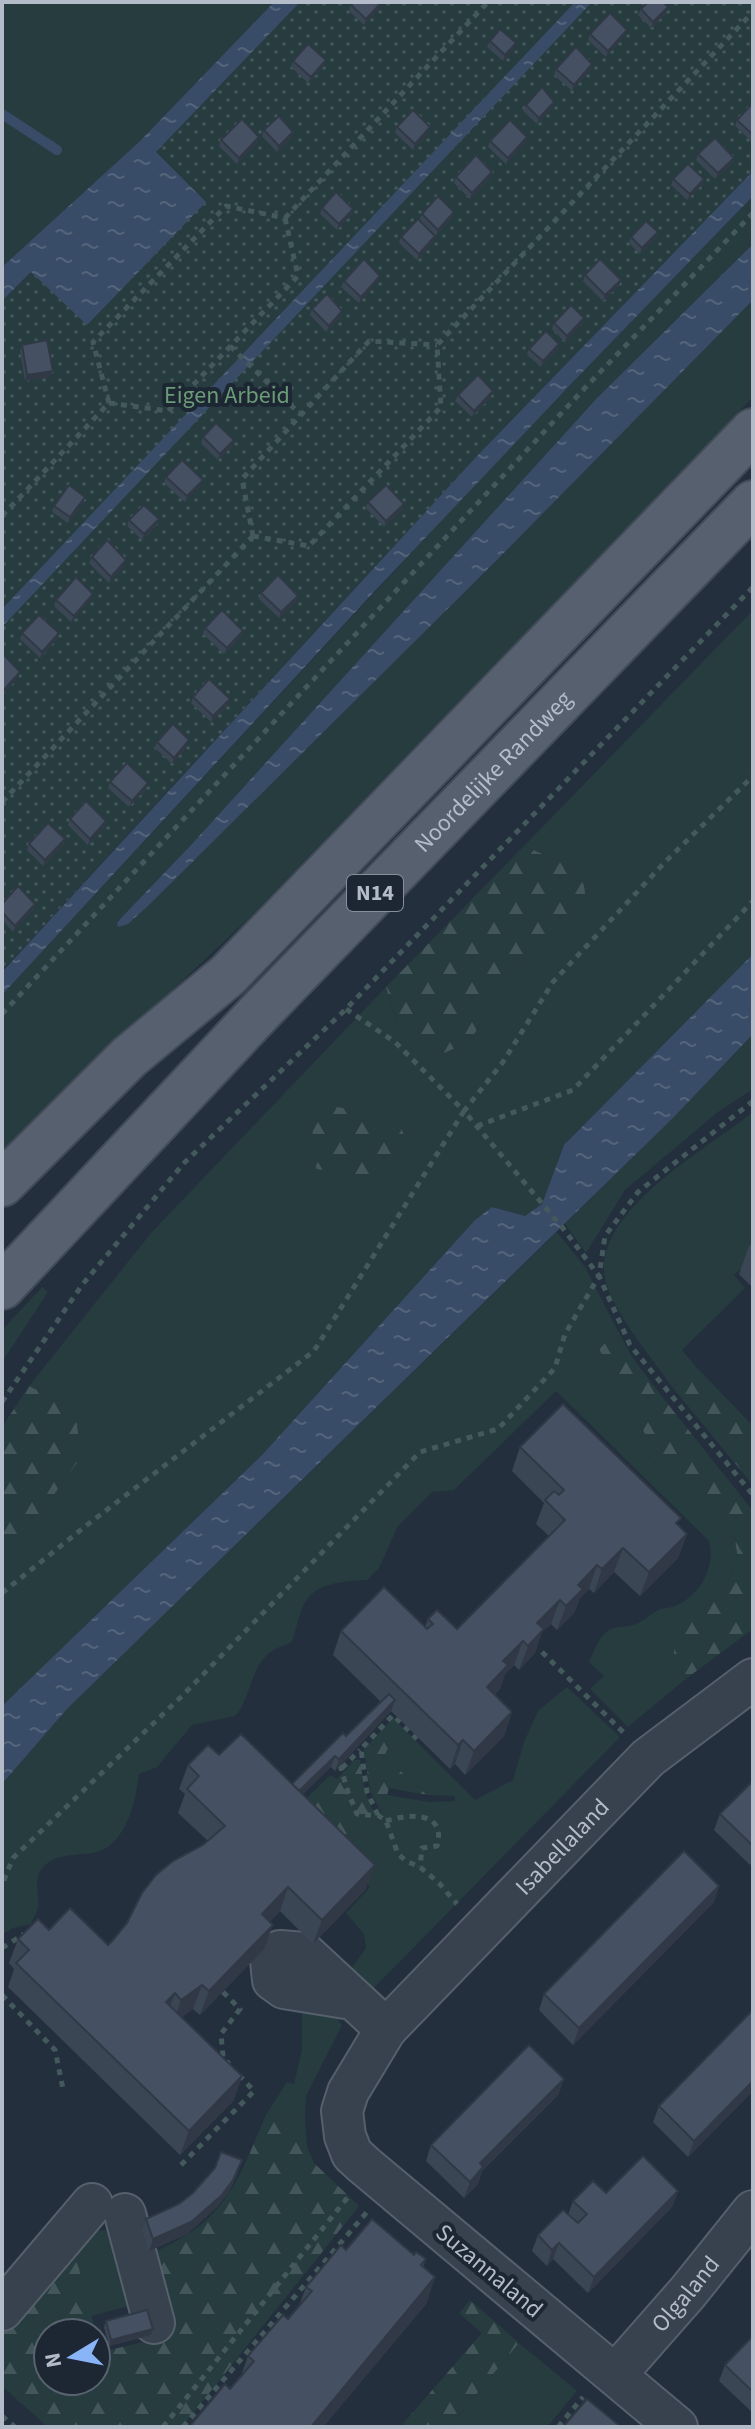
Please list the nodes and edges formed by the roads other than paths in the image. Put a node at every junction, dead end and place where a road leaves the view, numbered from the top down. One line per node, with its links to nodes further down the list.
1 (753, 431): 3 (main road, Noordelijke Randweg / N14)
2 (753, 503): 4 (main road, Noordelijke Randweg / N14)
3 (2, 1184)
4 (2, 1287)
5 (753, 1679): 7 (street, Isabellaland)
6 (352, 1999): 7 (street)
7 (386, 2029): 8 (street, Isabellaland)
8 (348, 2092): 12 (street, Suzannaland)
9 (753, 2211): 12 (street, Olgaland)
10 (2, 2310): 11 (street)
11 (154, 2323)
12 (616, 2374): 13 (street, Suzannaland)
13 (677, 2427)

